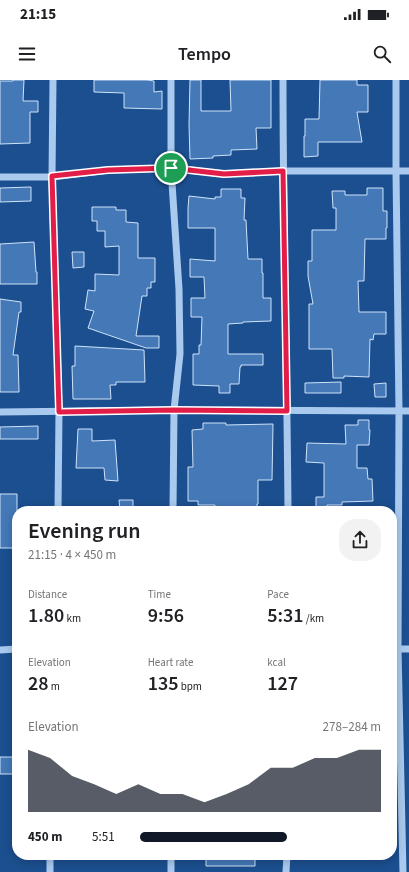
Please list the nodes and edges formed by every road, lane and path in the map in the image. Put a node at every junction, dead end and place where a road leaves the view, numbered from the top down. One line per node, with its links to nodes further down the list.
1 (53, 80): 9 (street)
2 (171, 80): 5 (street)
3 (283, 80): 6 (street)
4 (396, 80): 7 (street)
5 (171, 168): 6 (street); 9 (street); 11 (street)
6 (283, 171): 7 (street); 12 (street)
7 (396, 171): 8 (street); 13 (street)
8 (409, 171)
9 (52, 176): 10 (street); 16 (street)
10 (0, 177)
11 (174, 410): 12 (street); 16 (street); 18 (street)
12 (287, 411): 13 (street); 19 (street)
13 (399, 411): 14 (street); 20 (street)
14 (409, 411)
15 (0, 412): 16 (street)
16 (59, 412): 17 (street)
17 (58, 506)
18 (173, 506)
19 (288, 506)
20 (397, 530)
21 (409, 648): 22 (street)
22 (397, 649)
23 (0, 650): 24 (street)
24 (12, 650)
25 (397, 705): 32 (street)
26 (50, 860): 29 (street)
27 (171, 860): 30 (street)
28 (286, 860): 31 (street)
29 (50, 872)
30 (171, 872)
31 (286, 872)
32 (403, 872)

